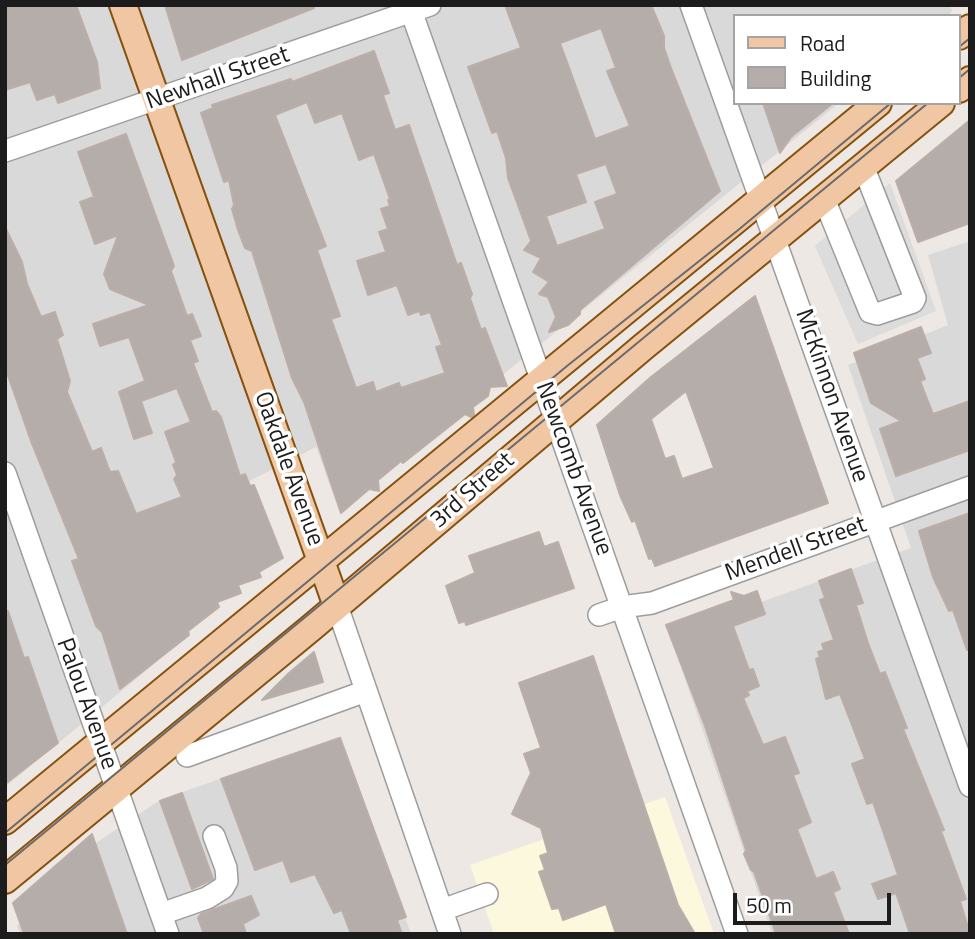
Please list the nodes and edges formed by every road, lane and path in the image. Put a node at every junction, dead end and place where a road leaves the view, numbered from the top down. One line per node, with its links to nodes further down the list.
1 (124, 5): 4 (main road, Oakdale Avenue)
2 (691, 5): 10 (street, McKinnon Avenue)
3 (416, 7): 4 (street, Newhall Street); 12 (street, Newcomb Avenue)
4 (157, 101): 7 (street, Newhall Street); 17 (main road, Oakdale Avenue)
5 (876, 105): 10 (main road, 3rd Street)
6 (939, 105): 8 (main road, 3rd Street)
7 (5, 151)
8 (863, 166): 9 (main road, 3rd Street); 9 (street)
9 (824, 199): 11 (main road, 3rd Street)
10 (760, 200): 11 (street, McKinnon Avenue); 12 (main road, 3rd Street)
11 (775, 239): 13 (main road, 3rd Street); 16 (street, McKinnon Avenue)
12 (542, 381): 13 (street, Newcomb Avenue); 17 (main road, 3rd Street)
13 (555, 421): 18 (main road, 3rd Street); 19 (street, Newcomb Avenue)
14 (5, 473): 22 (street, Palou Avenue)
15 (970, 487): 16 (street, Mendell Street)
16 (875, 521): 19 (street, Mendell Street); 24 (street, McKinnon Avenue)
17 (321, 562): 18 (main road, Oakdale Avenue); 22 (main road, 3rd Street)
18 (337, 606): 21 (street, Oakdale Avenue); 25 (main road, 3rd Street)
19 (622, 607): 20 (street, Mendell Street); 33 (street, Newcomb Avenue)
20 (599, 615)
21 (366, 691): 23 (street); 30 (street, Oakdale Avenue)
22 (100, 742): 25 (street, Palou Avenue); 26 (main road, 3rd Street)
23 (187, 756)
24 (970, 786)
25 (116, 788): 28 (main road, 3rd Street); 31 (street, Palou Avenue)
26 (5, 821)
27 (214, 836): 31 (street)
28 (5, 880)
29 (486, 894): 30 (street)
30 (442, 910): 32 (street, Oakdale Avenue)
31 (164, 924)
32 (450, 934)
33 (737, 934)

